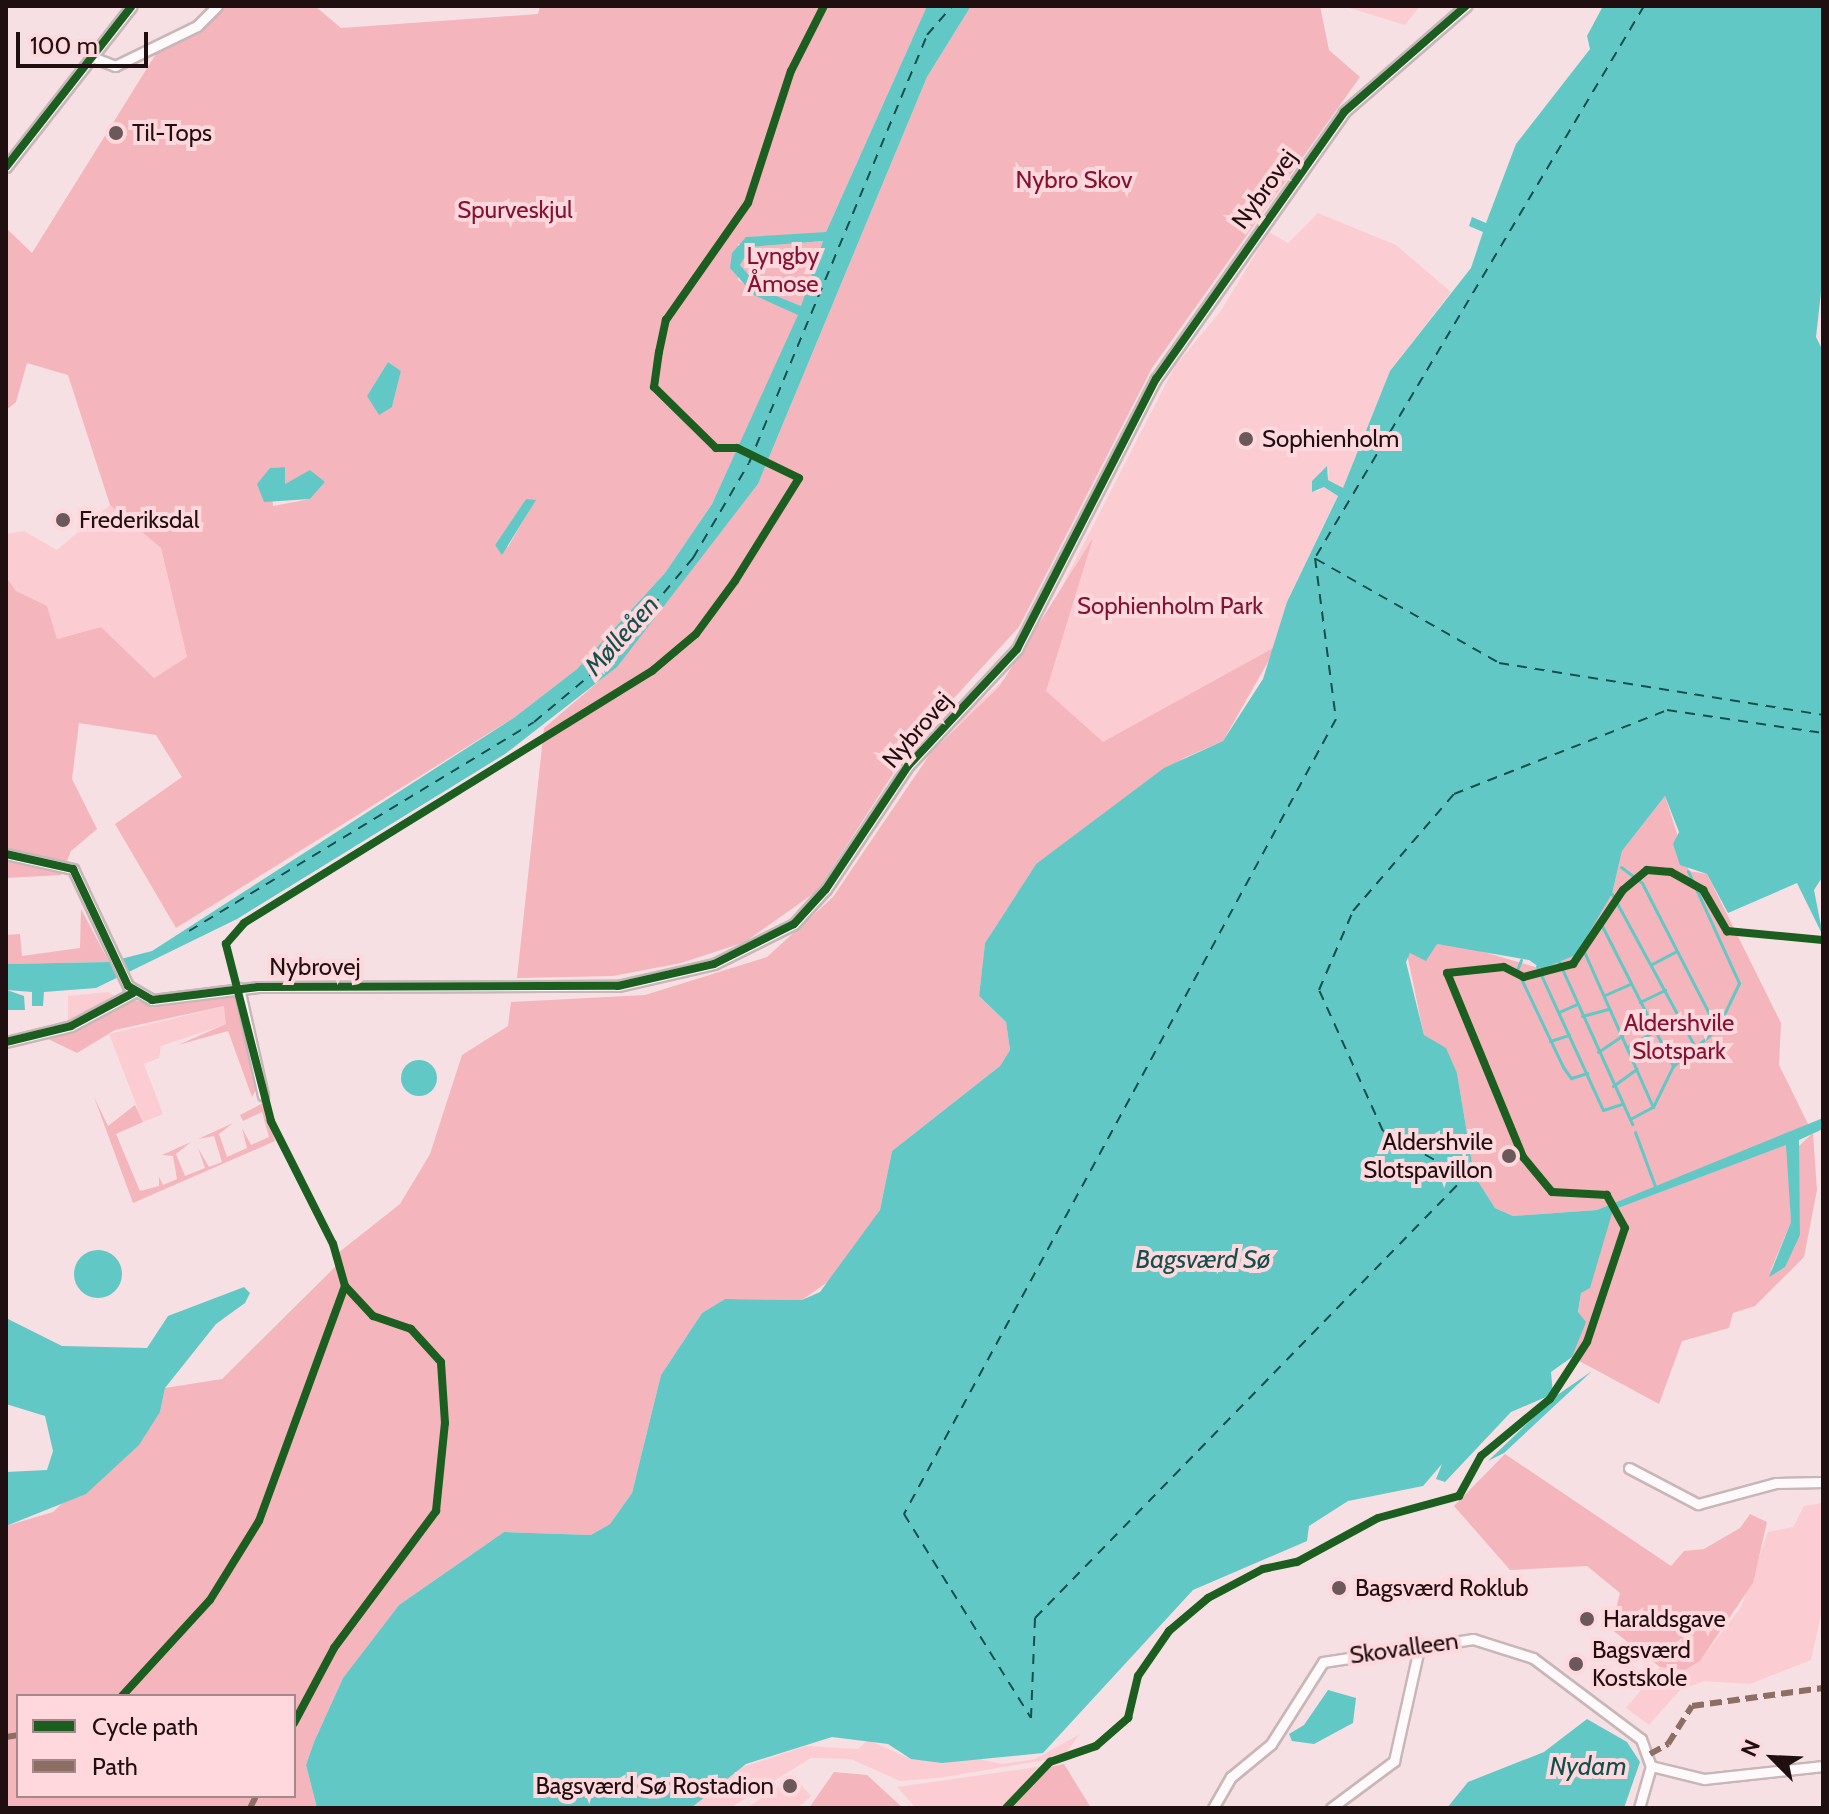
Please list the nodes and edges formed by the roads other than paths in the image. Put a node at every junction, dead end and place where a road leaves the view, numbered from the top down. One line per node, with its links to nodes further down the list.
1 (132, 6): 4 (street)
2 (217, 6): 4 (street)
3 (1466, 6): 7 (street, Nybrovej)
4 (92, 57): 5 (street)
5 (6, 167)
6 (6, 854): 8 (street)
7 (239, 988): 8 (street, Nybrovej); 10 (street)
8 (133, 993): 9 (street)
9 (6, 1042)
10 (263, 1095)
11 (1629, 1468): 12 (street)
12 (1823, 1482)
13 (1420, 1644): 14 (street, Skovalleen); 16 (street, Skovalleen); 17 (street)
14 (1651, 1766): 15 (street); 18 (street)
15 (1823, 1766)
16 (1213, 1808)
17 (1331, 1808)
18 (1639, 1808)

